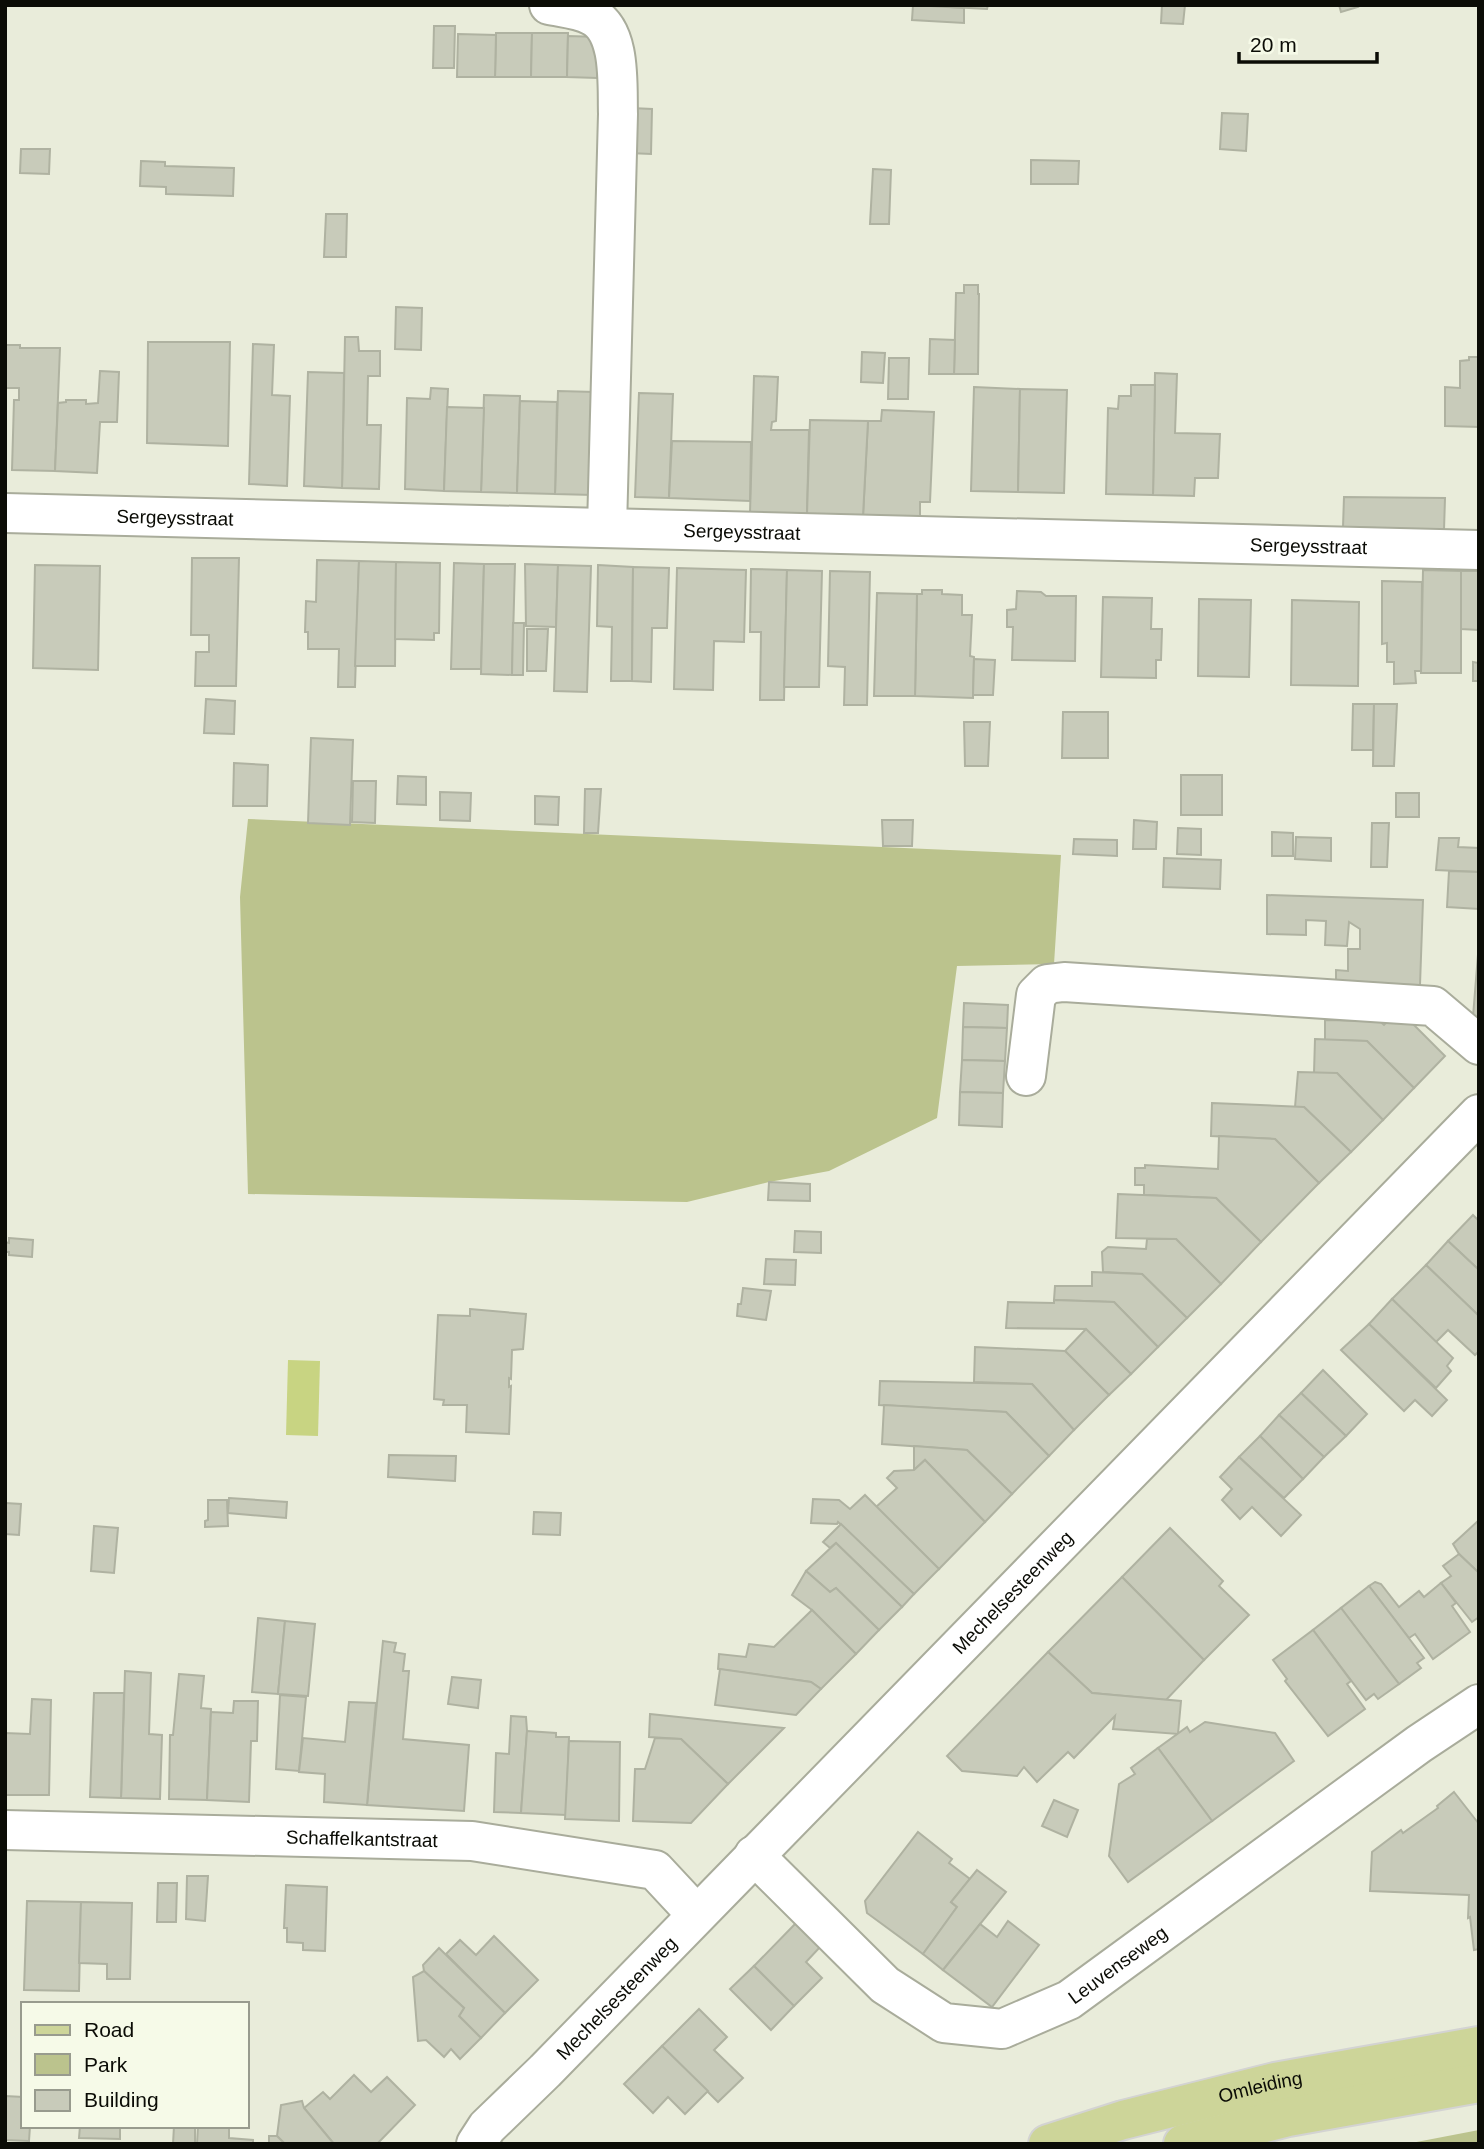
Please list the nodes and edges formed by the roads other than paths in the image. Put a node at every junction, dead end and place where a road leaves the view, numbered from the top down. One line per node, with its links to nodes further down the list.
1 (549, 5): 3 (street)
2 (5, 513): 3 (street, Sergeysstraat)
3 (607, 528): 4 (street, Sergeysstraat)
4 (1479, 550)
5 (1479, 1045): 6 (street)
6 (1026, 1076)
7 (1479, 1114): 10 (street, Mechelsesteenweg)
8 (1479, 1704): 10 (street, Leuvenseweg)
9 (5, 1830): 11 (street, Schaffelkantstraat)
10 (754, 1855): 11 (street, Mechelsesteenweg)
11 (696, 1914): 13 (street, Mechelsesteenweg)
12 (1479, 2046): 17 (main road, Omleiding)
13 (545, 2071): 15 (street, Mechelsesteenweg); 16 (street, Mechelsesteenweg)
14 (1479, 2082): 18 (main road, Omleiding)
15 (476, 2144)
16 (508, 2144)
17 (1048, 2144)
18 (1182, 2144)

